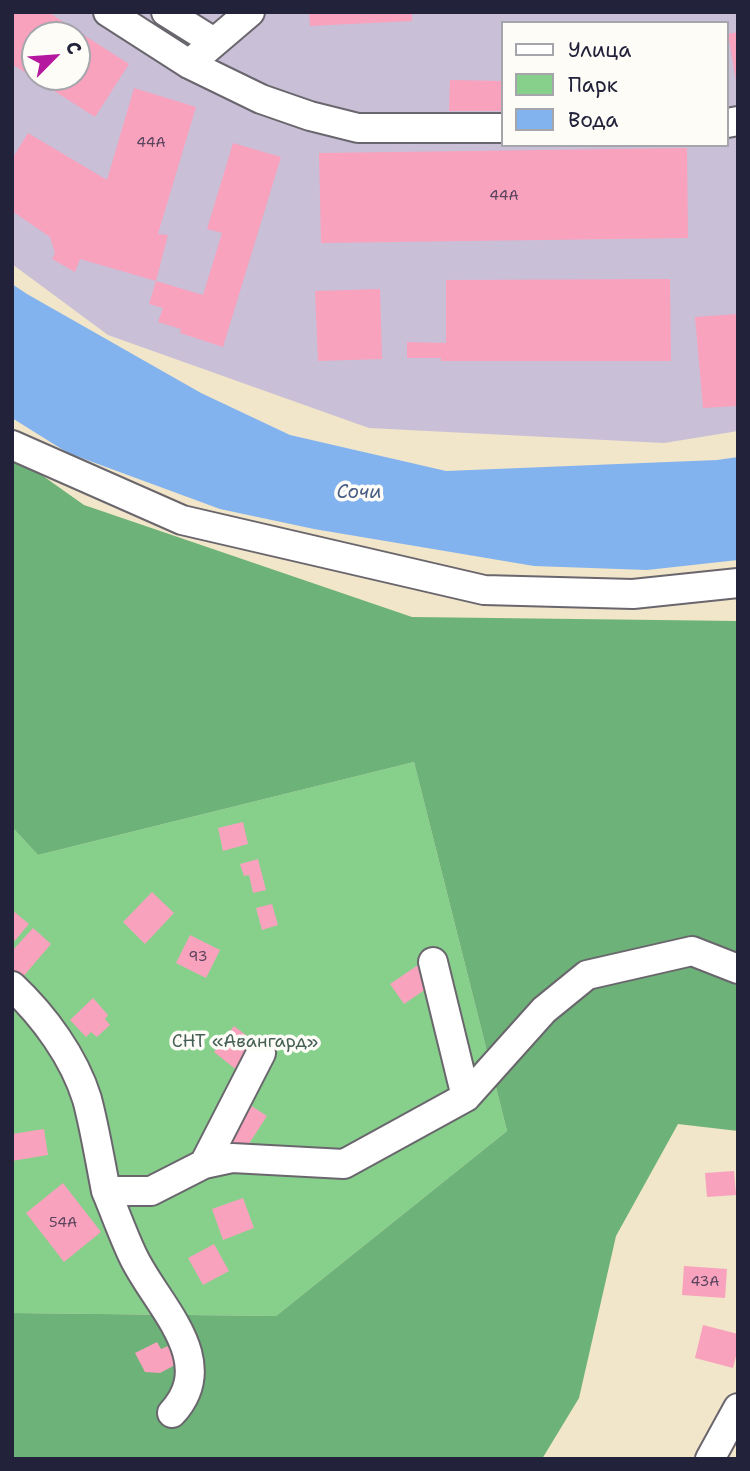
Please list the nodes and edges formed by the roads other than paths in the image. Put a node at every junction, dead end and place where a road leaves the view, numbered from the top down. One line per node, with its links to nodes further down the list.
1 (108, 12): 5 (street)
2 (166, 12): 4 (street)
3 (250, 12): 4 (street)
4 (214, 42): 5 (street)
5 (189, 64): 6 (street)
6 (502, 128)
7 (12, 445): 8 (street)
8 (738, 583)
9 (433, 962): 13 (street)
10 (738, 969): 13 (street)
11 (12, 986): 15 (street)
12 (261, 1053): 14 (street)
13 (466, 1097): 14 (street)
14 (204, 1164): 15 (street)
15 (106, 1191): 17 (street)
16 (738, 1408): 18 (street)
17 (172, 1413)
18 (710, 1459)

